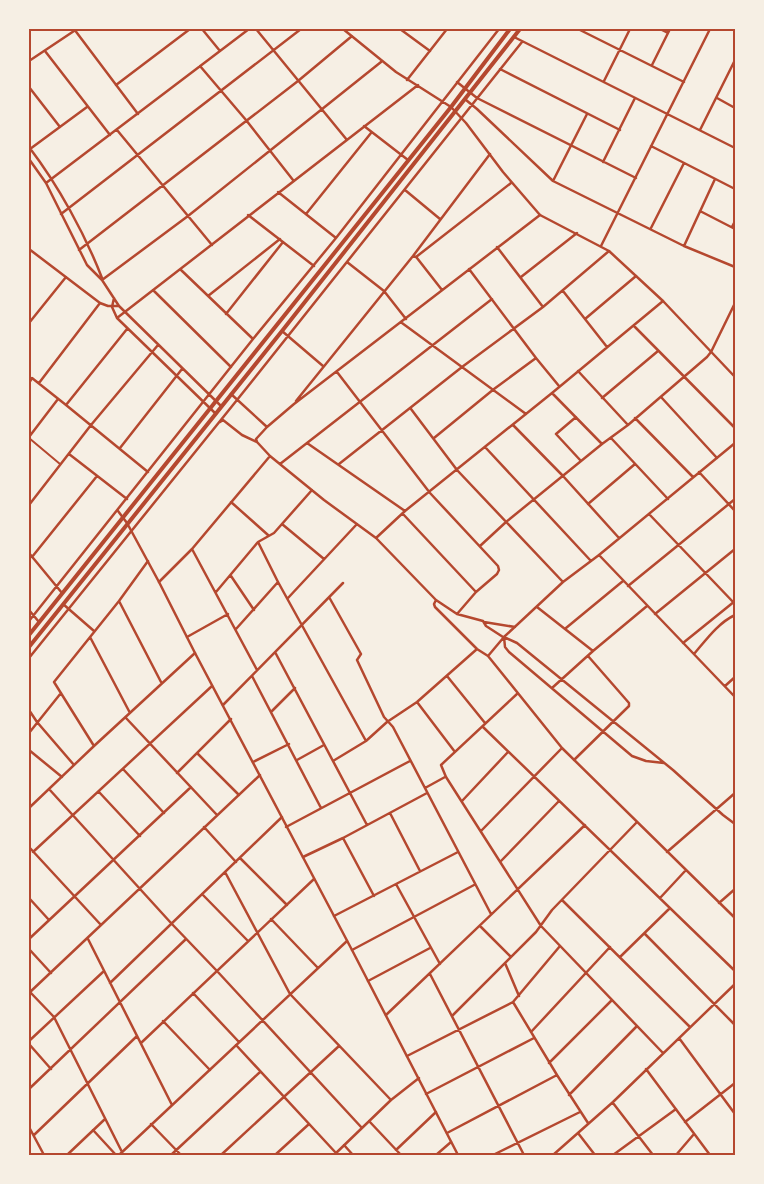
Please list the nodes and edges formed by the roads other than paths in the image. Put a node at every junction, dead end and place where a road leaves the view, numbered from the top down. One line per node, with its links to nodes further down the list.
1 (75, 29): 23 (street); 39 (street)
2 (190, 29): 39 (street)
3 (202, 29): 25 (street)
4 (249, 29): 25 (street)
5 (256, 29): 24 (street)
6 (301, 29): 24 (street)
7 (343, 29): 19 (street)
8 (400, 29): 26 (street)
9 (447, 29): 26 (street)
10 (499, 29): 36 (street)
11 (510, 29): 42 (highway)
12 (520, 29): 20 (highway)
13 (578, 29): 22 (street)
14 (630, 29): 22 (street)
15 (660, 29): 18 (street)
16 (670, 29): 18 (street)
17 (710, 29): 38 (street)
18 (668, 33): 30 (street)
19 (352, 36): 29 (street); 35 (street)
20 (514, 38): 21 (street); 44 (highway)
21 (522, 42): 33 (street); 37 (street)
22 (620, 49): 30 (street); 37 (street)
23 (45, 50): 28 (street); 51 (street)
24 (273, 50): 35 (street); 43 (street)
25 (220, 51): 31 (street)
26 (430, 51): 34 (street)
27 (735, 60): 32 (street)
28 (29, 61)
29 (381, 62): 34 (street); 54 (street)
30 (652, 65): 38 (street)
31 (200, 66): 43 (street); 56 (street)
32 (734, 66): 47 (street)
33 (500, 69): 45 (street); 57 (street)
34 (407, 80): 40 (street)
35 (298, 81): 54 (street); 60 (street)
36 (458, 82): 42 (street); 49 (street)
37 (603, 82): 46 (street)
38 (684, 82): 58 (street)
39 (116, 85): 56 (street)
40 (418, 85): 49 (street); 61 (street)
41 (29, 87): 62 (street)
42 (465, 88): 44 (street); 52 (highway)
43 (222, 90): 60 (street); 76 (street)
44 (471, 93): 45 (street); 48 (highway)
45 (477, 98): 50 (street); 69 (street)
46 (636, 98): 58 (street); 64 (street)
47 (717, 98): 53 (street); 65 (street)
48 (466, 100): 50 (street); 55 (highway)
49 (443, 101): 52 (street); 75 (street)
50 (472, 105): 59 (street); 85 (street)
51 (88, 107): 62 (street); 67 (street)
52 (451, 107): 55 (street); 78 (highway)
53 (735, 108)
54 (322, 110): 68 (street); 73 (street)
55 (456, 111): 59 (street); 148 (highway)
56 (138, 114): 63 (street)
57 (587, 114): 64 (street); 69 (street)
58 (668, 114): 65 (street); 70 (street)
59 (462, 118): 74 (street); 90 (street)
60 (246, 120): 73 (street); 88 (street)
61 (364, 126): 66 (street); 68 (street)
62 (60, 128): 71 (street)
63 (117, 130): 67 (street); 76 (street)
64 (620, 130): 79 (street)
65 (700, 130): 72 (street)
66 (371, 133): 75 (street); 96 (street)
67 (110, 135): 81 (street)
68 (347, 140): 84 (street)
69 (571, 146): 79 (street); 85 (street)
70 (651, 146): 80 (street); 82 (street)
71 (29, 148): 81 (street)
72 (735, 148)
73 (270, 150): 84 (street); 99 (street)
74 (490, 154): 87 (street); 100 (street)
75 (401, 155): 78 (street); 105 (street)
76 (138, 156): 88 (street); 92 (street)
77 (29, 159): 86 (street)
78 (408, 160): 180 (highway)
79 (603, 162): 82 (street)
80 (684, 163): 83 (street); 103 (street)
81 (52, 178): 86 (street); 92 (street)
82 (636, 178): 94 (street)
83 (716, 179): 89 (street); 93 (street)
84 (293, 180): 91 (street)
85 (553, 181): 94 (street)
86 (46, 183): 95 (street)
87 (512, 183): 98 (street); 115 (street)
88 (162, 186): 99 (street); 107 (street)
89 (735, 188)
90 (405, 190): 100 (street); 116 (street)
91 (278, 192): 96 (street); 97 (street)
92 (68, 209): 95 (street); 107 (street)
93 (700, 211): 102 (street); 110 (street)
94 (617, 213): 103 (street); 109 (street)
95 (61, 214): 113 (street)
96 (306, 214): 105 (street)
97 (248, 215): 106 (street); 108 (street)
98 (540, 215): 104 (street); 111 (street)
99 (188, 216): 108 (street); 124 (street)
100 (440, 219): 115 (street)
101 (735, 221): 102 (street)
102 (734, 228)
103 (650, 229): 110 (street)
104 (577, 233): 109 (street); 123 (street)
105 (336, 238): 117 (street)
106 (281, 240): 117 (street); 129 (street); 139 (street)
107 (86, 244): 113 (street); 124 (street)
108 (212, 245): 119 (street)
109 (601, 246): 114 (street)
110 (684, 246): 118 (street)
111 (497, 247): 120 (street); 123 (street)
112 (29, 249): 122 (street)
113 (78, 250): 124 (street)
114 (609, 251): 121 (street); 128 (street)
115 (415, 256): 126 (street); 127 (street)
116 (347, 262): 127 (street); 149 (street)
117 (314, 266): 150 (street)
118 (735, 267)
119 (180, 269): 125 (street); 129 (street)
120 (469, 269): 126 (street); 131 (street)
121 (636, 276): 132 (street); 142 (street)
122 (66, 277): 133 (street); 143 (street)
123 (521, 277): 137 (street)
124 (102, 280): 130 (street)
125 (153, 290): 138 (street); 159 (street)
126 (442, 290): 141 (street)
127 (384, 291): 141 (street); 158 (street)
128 (563, 291): 137 (street); 142 (street)
129 (208, 296): 139 (street)
130 (114, 298): 135 (street); 136 (street)
131 (492, 299): 146 (street); 152 (street)
132 (663, 301): 145 (street); 156 (street)
133 (100, 303): 136 (street); 170 (street)
134 (735, 303): 156 (street)
135 (119, 306): 136 (street); 138 (street)
136 (112, 307): 140 (street)
137 (543, 307): 146 (street)
138 (124, 312): 140 (street); 151 (street)
139 (226, 314): 150 (street)
140 (117, 318): 147 (street)
141 (406, 319): 144 (street)
142 (585, 319): 153 (street)
143 (29, 323)
144 (402, 323): 152 (street); 163 (street)
145 (634, 326): 153 (street); 154 (street)
146 (515, 328): 157 (street); 160 (street)
147 (127, 329): 155 (street); 184 (street)
148 (282, 331): 149 (street); 174 (highway)
149 (288, 336): 158 (street); 179 (street)
150 (253, 339): 159 (street)
151 (158, 345): 155 (street); 161 (street)
152 (432, 346): 160 (street); 182 (street)
153 (607, 348): 162 (street)
154 (658, 351): 166 (street); 177 (street)
155 (151, 352): 165 (street); 194 (street)
156 (711, 352): 166 (street); 167 (street)
157 (536, 358): 171 (street); 172 (street)
158 (323, 366): 183 (street)
159 (231, 367): 175 (street)
160 (462, 367): 172 (street); 187 (street)
161 (182, 369): 165 (street); 175 (street)
162 (578, 371): 171 (street); 177 (street)
163 (337, 372): 182 (street); 183 (street)
164 (29, 375): 168 (street)
165 (177, 377): 181 (street); 207 (street)
166 (684, 377): 176 (street); 197 (street)
167 (735, 377)
168 (32, 378): 169 (street); 170 (street)
169 (29, 383)
170 (39, 383): 178 (street)
171 (560, 386): 173 (street)
172 (494, 389): 189 (street); 200 (street)
173 (552, 393): 189 (street); 190 (street)
174 (231, 394): 179 (street); 185 (highway)
175 (210, 395): 180 (street); 181 (street)
176 (661, 397): 191 (street); 210 (street)
177 (602, 398): 195 (street)
178 (58, 399): 184 (street); 199 (street)
179 (238, 400): 192 (street); 196 (street)
180 (216, 401): 185 (street); 186 (highway)
181 (204, 402): 186 (street); 217 (street)
182 (360, 402): 198 (street); 203 (street)
183 (294, 404): 196 (street)
184 (66, 405): 194 (street)
185 (221, 406): 188 (highway)
186 (210, 408): 188 (street); 236 (highway)
187 (410, 408): 198 (street); 200 (street)
188 (215, 413): 238 (highway)
189 (526, 414): 193 (street)
190 (576, 417): 205 (street); 211 (street)
191 (635, 418): 195 (street); 221 (street)
192 (218, 423): 202 (street); 241 (street)
193 (513, 424): 206 (street); 220 (street)
194 (91, 425): 207 (street); 208 (street)
195 (628, 425): 201 (street)
196 (267, 427): 202 (street)
197 (735, 428)
198 (382, 430): 214 (street); 223 (street)
199 (29, 437): 212 (street)
200 (434, 438): 216 (street)
201 (611, 438): 205 (street); 215 (street)
202 (257, 442): 209 (street)
203 (307, 443): 213 (street); 214 (street)
204 (735, 443): 210 (street)
205 (602, 444): 211 (street)
206 (484, 447): 216 (street); 227 (street)
207 (120, 448): 217 (street)
208 (69, 454): 212 (street); 219 (street)
209 (270, 456): 213 (street); 228 (street)
210 (717, 458): 218 (street)
211 (581, 461): 220 (street)
212 (60, 464): 231 (street)
213 (280, 464): 222 (street)
214 (339, 464): 234 (street)
215 (635, 464): 226 (street); 229 (street)
216 (457, 470): 223 (street); 237 (street)
217 (148, 472): 225 (street)
218 (699, 472): 221 (street); 230 (street)
219 (97, 476): 225 (street); 252 (street)
220 (563, 476): 227 (street); 229 (street)
221 (693, 477): 226 (street)
222 (312, 490): 239 (street); 240 (street)
223 (430, 493): 234 (street); 247 (street)
224 (735, 498): 230 (street)
225 (127, 499): 232 (street)
226 (668, 499): 235 (street)
227 (534, 500): 237 (street); 255 (street)
228 (231, 502): 242 (street); 249 (street)
229 (588, 504): 244 (street)
230 (729, 504): 233 (street); 246 (street)
231 (29, 505)
232 (118, 511): 236 (street); 264 (street)
233 (735, 511)
234 (404, 512): 243 (street); 266 (street)
235 (648, 514): 244 (street); 246 (street)
236 (123, 517): 238 (street); 267 (highway)
237 (506, 522): 247 (street); 262 (street)
238 (127, 523): 241 (street); 273 (highway)
239 (282, 524): 242 (street); 253 (street)
240 (356, 524): 243 (street); 253 (street)
241 (131, 530): 254 (street); 276 (street)
242 (268, 536): 245 (street)
243 (376, 538): 270 (street)
244 (619, 538): 251 (street)
245 (258, 542): 257 (street); 260 (street)
246 (678, 545): 256 (street); 263 (street)
247 (480, 546): 266 (street)
248 (735, 549): 256 (street)
249 (192, 550): 259 (street); 265 (street)
250 (29, 553): 252 (street)
251 (599, 555): 255 (street); 258 (street)
252 (32, 557): 264 (street)
253 (324, 559): 269 (street)
254 (148, 561): 259 (street); 271 (street)
255 (591, 561): 262 (street)
256 (705, 574): 272 (street); 281 (street)
257 (230, 576): 265 (street); 278 (street)
258 (623, 581): 263 (street); 289 (street)
259 (160, 582): 293 (street)
260 (278, 582): 269 (street); 278 (street)
261 (343, 582): 268 (street)
262 (563, 582): 275 (street)
263 (628, 586): 274 (street)
264 (57, 587): 267 (street); 282 (street)
265 (216, 592): 279 (street)
266 (476, 592): 280 (street)
267 (62, 593): 286 (highway)
268 (329, 597): 287 (street); 327 (street)
269 (288, 598): 287 (street)
270 (436, 600): 280 (street); 298 (street)
271 (119, 601): 291 (street); 311 (street)
272 (735, 602): 296 (street)
273 (63, 604): 276 (street); 297 (highway)
274 (647, 606): 281 (street); 299 (street)
275 (537, 607): 288 (street); 289 (street)
276 (69, 608): 291 (street); 305 (street)
277 (29, 610): 282 (street)
278 (254, 610): 290 (street)
279 (228, 614): 290 (street); 293 (street)
280 (457, 614): 285 (street)
281 (655, 614): 296 (street)
282 (33, 616): 284 (street); 286 (street)
283 (735, 616): 302 (street)
284 (29, 621)
285 (482, 621): 288 (street); 295 (street)
286 (39, 622): 292 (highway)
287 (302, 624): 300 (street); 332 (street)
288 (515, 627): 295 (street)
289 (566, 628): 299 (street)
290 (236, 629): 306 (street)
291 (94, 631): 294 (street)
292 (29, 635)
293 (187, 636): 301 (street)
294 (90, 637): 316 (street); 323 (street)
295 (504, 637): 303 (street); 310 (street); 315 (street)
296 (683, 643): 302 (street)
297 (29, 647)
298 (477, 649): 303 (street); 308 (street)
299 (593, 651): 304 (street)
300 (275, 652): 306 (street); 314 (street)
301 (195, 653): 311 (street); 312 (street)
302 (694, 654): 313 (street)
303 (488, 656): 317 (street)
304 (588, 656): 310 (street); 328 (street)
305 (29, 658)
306 (257, 670): 307 (street)
307 (252, 676): 320 (street); 322 (street)
308 (447, 676): 319 (street); 329 (street)
309 (735, 677): 313 (street)
310 (561, 679): 315 (street); 328 (street)
311 (162, 682): 323 (street)
312 (212, 686): 320 (street); 333 (street)
313 (725, 686): 318 (street)
314 (295, 688): 322 (street); 335 (street)
315 (552, 688): 330 (street)
316 (61, 693): 326 (street); 336 (street)
317 (518, 693): 329 (street); 337 (street)
318 (735, 697)
319 (417, 702): 327 (street); 339 (street)
320 (223, 705): 325 (street)
321 (29, 710): 326 (street)
322 (272, 712): 334 (street)
323 (130, 713): 324 (street)
324 (126, 717): 333 (street); 336 (street)
325 (231, 720): 341 (street); 346 (street)
326 (37, 722): 331 (street); 348 (street)
327 (387, 722): 332 (street); 345 (street)
328 (613, 722): 330 (street); 347 (street)
329 (484, 725): 339 (street); 340 (street)
330 (603, 731): 343 (street); 347 (street)
331 (29, 733)
332 (366, 742): 344 (street)
333 (150, 744): 349 (street); 350 (street)
334 (289, 744): 342 (street); 346 (street)
335 (324, 745): 342 (street); 344 (street)
336 (94, 746): 348 (street)
337 (562, 748): 343 (street); 354 (street)
338 (29, 750): 352 (street)
339 (455, 752): 353 (street)
340 (508, 752): 354 (street); 363 (street)
341 (197, 753): 350 (street); 362 (street)
342 (297, 760): 366 (street)
343 (574, 760): 373 (street)
344 (333, 761): 359 (street)
345 (410, 761): 356 (street); 359 (street)
346 (254, 762): 351 (street)
347 (664, 763): 367 (street)
348 (74, 765): 352 (street)
349 (123, 769): 358 (street); 368 (street)
350 (177, 773): 355 (street)
351 (260, 775): 362 (street); 372 (street)
352 (62, 776): 357 (street)
353 (446, 777): 356 (street); 363 (street)
354 (534, 777): 364 (street); 379 (street)
355 (191, 788): 368 (street); 371 (street)
356 (425, 788): 360 (street)
357 (48, 790): 365 (street); 370 (street)
358 (99, 792): 370 (street); 380 (street)
359 (349, 793): 366 (street); 375 (street)
360 (427, 793): 369 (street); 385 (street)
361 (735, 793): 367 (street)
362 (239, 795): 371 (street)
363 (462, 801): 379 (street)
364 (559, 801): 376 (street); 390 (street)
365 (29, 808)
366 (321, 808): 378 (street)
367 (716, 809): 374 (street); 386 (street)
368 (164, 813): 380 (street)
369 (390, 813): 375 (street); 393 (street)
370 (73, 816): 384 (street); 389 (street)
371 (217, 816): 377 (street)
372 (282, 817): 378 (street); 388 (street)
373 (637, 822): 383 (street); 386 (street)
374 (735, 824)
375 (367, 825): 381 (street)
376 (585, 825): 383 (street); 400 (street)
377 (204, 827): 391 (street); 398 (street)
378 (286, 827): 387 (street)
379 (481, 831): 390 (street)
380 (140, 836): 389 (street)
381 (343, 838): 387 (street); 403 (street)
382 (29, 847): 384 (street)
383 (610, 850): 405 (street); 406 (street)
384 (33, 852): 402 (street)
385 (458, 852): 393 (street); 397 (street)
386 (667, 852): 392 (street)
387 (303, 857): 395 (street)
388 (240, 858): 391 (street); 408 (street)
389 (114, 860): 398 (street); 402 (street)
390 (500, 861): 400 (street)
391 (236, 862): 394 (street)
392 (686, 870): 405 (street); 407 (street)
393 (420, 871): 396 (street)
394 (225, 872): 401 (street); 420 (street)
395 (314, 879): 408 (street); 411 (street)
396 (396, 884): 403 (street); 412 (street)
397 (474, 885): 410 (street); 412 (street)
398 (140, 888): 416 (street); 417 (street)
399 (735, 889): 407 (street)
400 (519, 890): 410 (street); 419 (street)
401 (202, 894): 416 (street); 426 (street)
402 (75, 896): 415 (street); 417 (street)
403 (374, 896): 411 (street)
404 (29, 898): 415 (street)
405 (660, 898): 409 (street)
406 (562, 900): 419 (street); 428 (street)
407 (719, 902): 413 (street)
408 (287, 905): 414 (street)
409 (670, 908): 421 (street); 439 (street)
410 (491, 914): 418 (street)
411 (334, 916): 425 (street)
412 (414, 917): 429 (street); 431 (street)
413 (735, 918)
414 (272, 919): 420 (street); 436 (street)
415 (49, 920): 422 (street)
416 (171, 923): 424 (street); 444 (street)
417 (101, 925): 423 (street)
418 (480, 925): 432 (street); 435 (street)
419 (541, 926): 427 (street); 432 (street)
420 (257, 933): 426 (street); 448 (street)
421 (645, 934): 433 (street); 453 (street)
422 (29, 939)
423 (87, 939): 437 (street); 440 (street)
424 (186, 939): 438 (street); 451 (street)
425 (347, 940): 431 (street); 436 (street)
426 (248, 941): 438 (street)
427 (560, 946): 441 (street); 449 (street)
428 (610, 947): 433 (street); 441 (street)
429 (430, 948): 435 (street); 443 (street)
430 (29, 949): 440 (street)
431 (352, 950): 443 (street)
432 (511, 957): 434 (street)
433 (620, 957): 461 (street)
434 (505, 963): 449 (street); 455 (street)
435 (440, 964): 442 (street)
436 (318, 968): 448 (street)
437 (104, 971): 444 (street); 456 (street)
438 (217, 971): 447 (street); 458 (street)
439 (735, 971)
440 (51, 973): 446 (street)
441 (586, 973): 450 (street); 463 (street)
442 (430, 974): 454 (street); 455 (street)
443 (368, 981): 454 (street)
444 (110, 983): 451 (street)
445 (735, 984): 453 (street)
446 (29, 993): 456 (street)
447 (193, 993): 457 (street); 469 (street)
448 (290, 994): 458 (street); 471 (street)
449 (519, 996): 452 (street)
450 (612, 1000): 460 (street); 475 (street)
451 (120, 1002): 464 (street); 472 (street)
452 (513, 1002): 462 (street); 463 (street)
453 (714, 1004): 459 (street); 461 (street)
454 (386, 1015): 474 (street)
455 (452, 1016): 462 (street)
456 (54, 1017): 467 (street); 472 (street)
457 (163, 1021): 468 (street); 479 (street)
458 (262, 1021): 469 (street); 481 (street)
459 (735, 1025)
460 (637, 1026): 473 (street); 489 (street)
461 (690, 1027): 466 (street)
462 (459, 1029): 474 (street); 476 (street)
463 (531, 1032): 465 (street)
464 (137, 1036): 468 (street); 484 (street)
465 (534, 1038): 475 (street); 476 (street)
466 (679, 1038): 473 (street); 488 (street)
467 (29, 1042): 477 (street)
468 (140, 1042): 493 (street)
469 (239, 1042): 470 (street)
470 (236, 1045): 479 (street); 480 (street)
471 (339, 1046): 481 (street); 491 (street)
472 (70, 1050): 477 (street); 484 (street)
473 (663, 1053): 478 (street)
474 (407, 1056): 483 (street)
475 (549, 1063): 482 (street)
476 (478, 1067): 487 (street); 494 (street)
477 (50, 1069): 486 (street)
478 (646, 1069): 492 (street); 495 (street)
479 (210, 1070): 493 (street)
480 (260, 1072): 490 (street); 516 (street)
481 (310, 1073): 490 (street); 506 (street)
482 (557, 1076): 489 (street); 494 (street)
483 (418, 1078): 487 (street); 491 (street)
484 (88, 1083): 499 (street); 511 (street)
485 (735, 1083): 488 (street)
486 (29, 1089)
487 (426, 1094): 496 (street)
488 (721, 1094): 498 (street); 501 (street)
489 (569, 1095): 497 (street)
490 (284, 1097): 504 (street); 525 (street)
491 (392, 1100): 500 (street)
492 (613, 1102): 502 (street); 512 (street)
493 (172, 1105): 503 (street)
494 (499, 1106): 508 (street); 514 (street)
495 (676, 1109): 501 (street); 512 (street)
496 (436, 1112): 508 (street); 517 (street)
497 (580, 1112): 502 (street); 514 (street)
498 (735, 1114)
499 (105, 1119): 507 (street); 518 (street)
500 (369, 1121): 506 (street); 517 (street)
501 (685, 1122): 510 (street)
502 (588, 1123): 509 (street)
503 (151, 1124): 516 (street); 518 (street)
504 (309, 1124): 519 (street); 526 (street)
505 (29, 1127): 511 (street)
506 (362, 1128): 515 (street)
507 (93, 1130): 521 (street); 522 (street)
508 (447, 1133): 513 (street)
509 (578, 1133): 533 (street); 534 (street)
510 (694, 1134): 537 (street); 538 (street)
511 (34, 1135): 520 (street)
512 (639, 1136): 535 (street); 536 (street)
513 (451, 1142): 529 (street); 530 (street)
514 (518, 1143): 531 (street); 532 (street)
515 (344, 1145): 519 (street); 527 (street)
516 (176, 1150): 523 (street); 524 (street)
517 (396, 1150): 528 (street)
518 (122, 1152): 522 (street)
519 (335, 1154)
520 (44, 1155)
521 (67, 1155)
522 (117, 1155)
523 (170, 1155)
524 (181, 1155)
525 (221, 1155)
526 (275, 1155)
527 (353, 1155)
528 (401, 1155)
529 (436, 1155)
530 (458, 1155)
531 (493, 1155)
532 (524, 1155)
533 (553, 1155)
534 (595, 1155)
535 (613, 1155)
536 (653, 1155)
537 (676, 1155)
538 (710, 1155)

